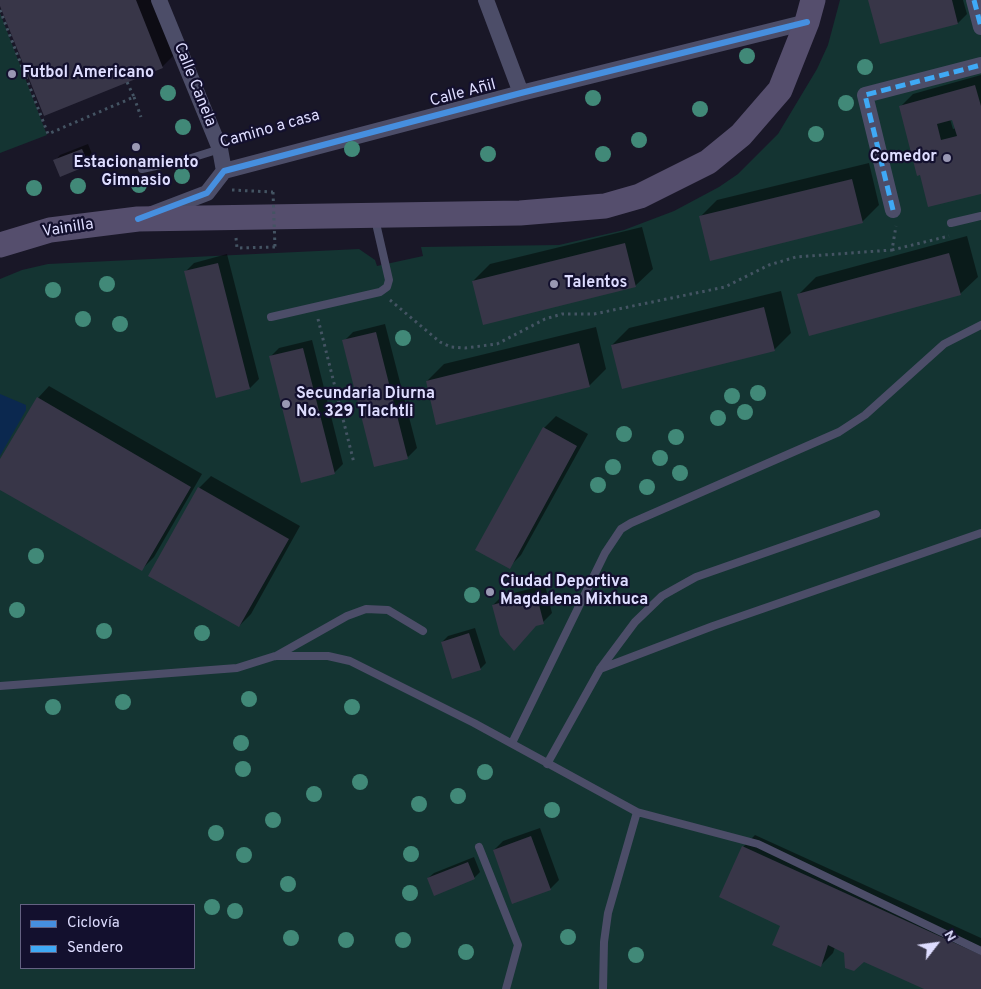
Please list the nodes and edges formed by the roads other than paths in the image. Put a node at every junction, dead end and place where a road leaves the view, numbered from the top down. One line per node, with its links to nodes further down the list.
1 (159, 0): 8 (street, Calle Canela)
2 (486, 0): 7 (street)
3 (974, 0): 5 (street)
4 (810, 11): 7 (street, Calle Añil); 12 (main road, Calle Añil)
5 (981, 27)
6 (981, 65): 11 (street)
7 (521, 93): 10 (street, Calle Añil)
8 (220, 149): 9 (lane); 10 (street, Calle Canela)
9 (142, 169)
10 (224, 171): 14 (street)
11 (893, 210)
12 (374, 215): 14 (main road, Calle Añil); 17 (lane)
13 (981, 216): 15 (lane)
14 (138, 219): 16 (main road, Vainilla)
15 (951, 223)
16 (0, 245)
17 (271, 317)
18 (981, 325): 25 (lane)
19 (876, 514): 23 (lane)
20 (981, 533): 23 (lane)
21 (423, 631): 22 (lane)
22 (275, 656): 24 (lane); 25 (lane)
23 (600, 669): 26 (lane)
24 (0, 686)
25 (512, 743): 26 (lane)
26 (547, 764): 27 (lane)
27 (637, 812): 29 (lane); 31 (lane)
28 (479, 847): 30 (lane)
29 (981, 951)
30 (506, 989)
31 (603, 989)

